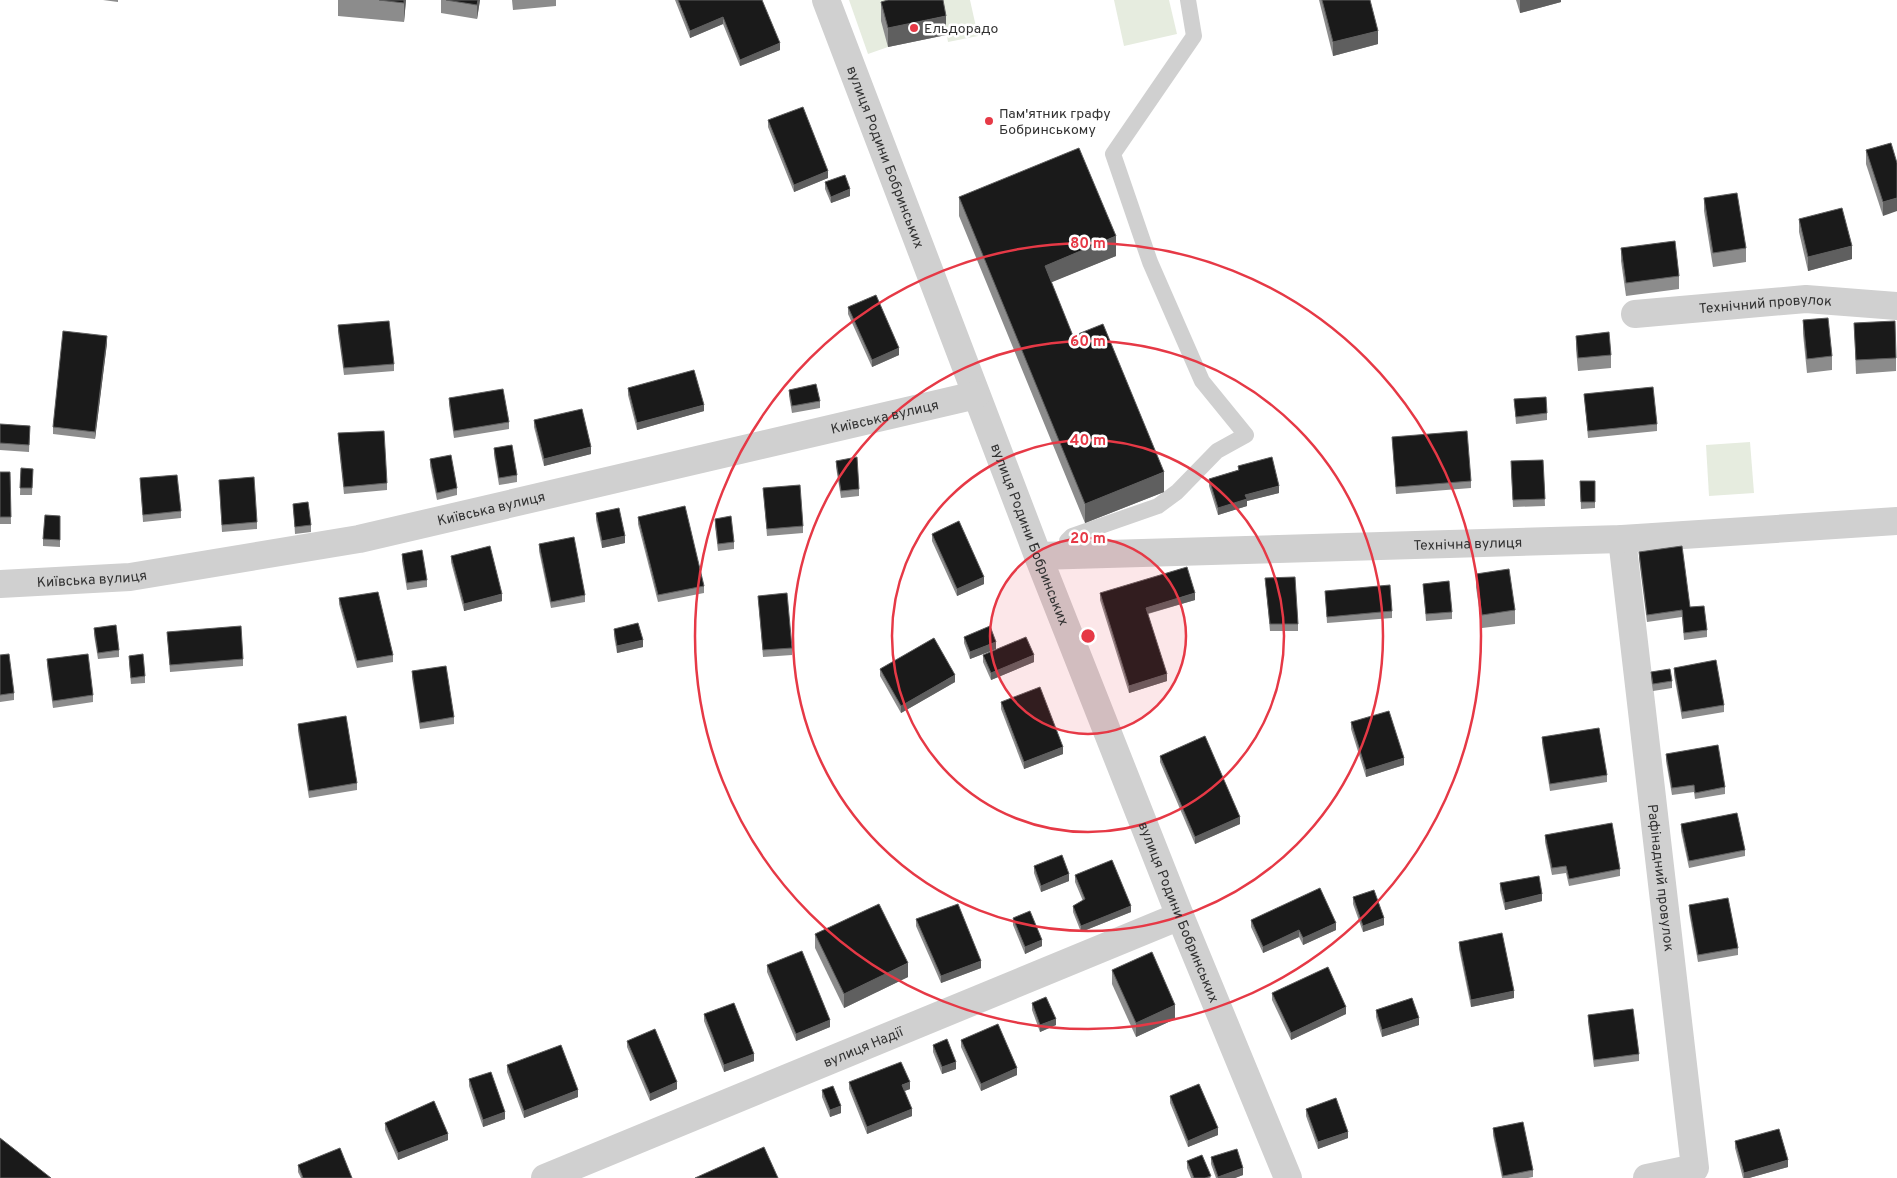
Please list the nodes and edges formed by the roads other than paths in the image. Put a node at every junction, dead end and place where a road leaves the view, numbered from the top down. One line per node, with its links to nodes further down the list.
1 (826, 0): 5 (street, вулиця Родини Бобринських)
2 (1188, 0): 8 (lane)
3 (1897, 306): 4 (street, Технічний провулок)
4 (1635, 314)
5 (976, 395): 9 (street, вулиця Родини Бобринських); 10 (street, Київська вулиця)
6 (1897, 521): 7 (street, Технічна вулиця)
7 (1622, 539): 8 (street, Технічна вулиця); 14 (street, Рафінадний провулок)
8 (1068, 555): 9 (street, Технічна вулиця)
9 (1038, 556): 11 (street, вулиця Родини Бобринських)
10 (0, 584)
11 (1180, 916): 12 (street, вулиця Надії); 13 (street, вулиця Родини Бобринських)
12 (545, 1178)
13 (1288, 1178)
14 (1647, 1178)

